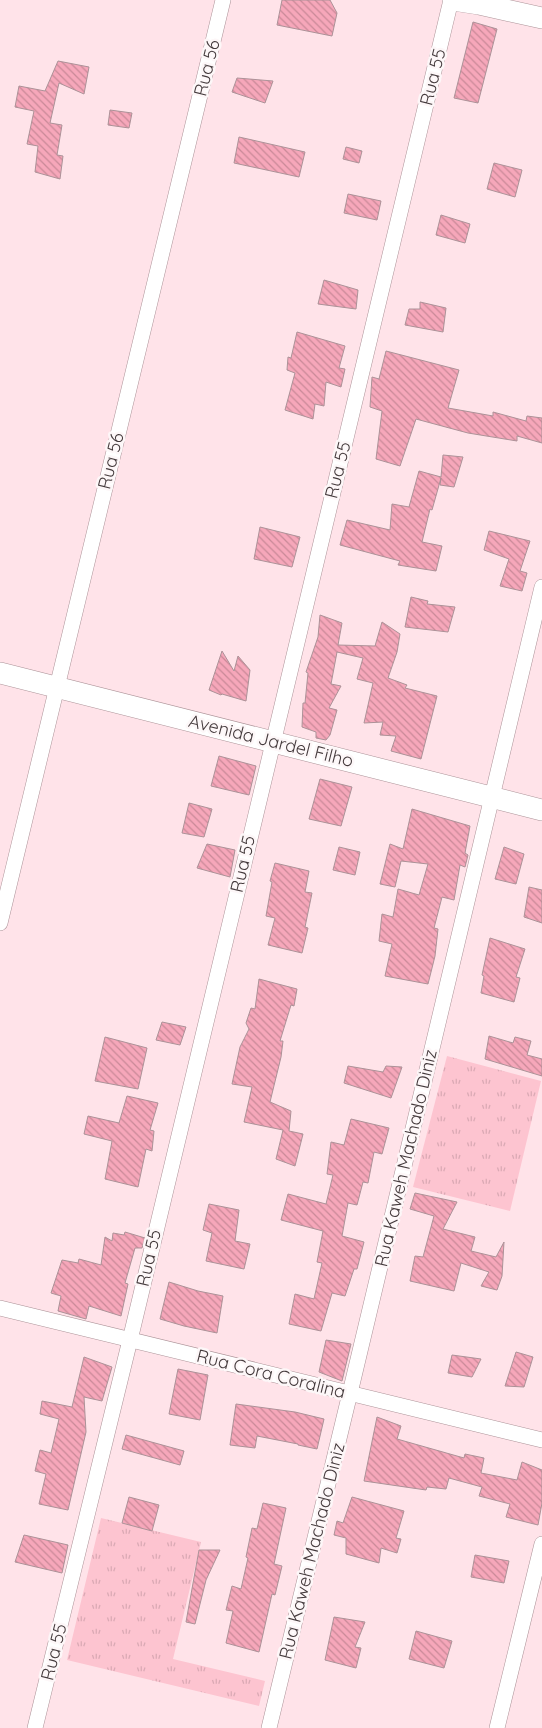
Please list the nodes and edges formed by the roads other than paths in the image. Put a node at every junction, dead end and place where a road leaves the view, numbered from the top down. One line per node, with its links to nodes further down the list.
1 (223, 0): 6 (street, Rua 56)
2 (452, 0): 3 (main road); 7 (street, Rua 55)
3 (542, 18)
4 (542, 587): 8 (street, Rua Kaweh Machado Diniz)
5 (0, 673): 6 (main road, Avenida Jardel Filho)
6 (56, 687): 7 (main road, Avenida Jardel Filho); 10 (street, Rua 56)
7 (272, 741): 8 (main road, Avenida Jardel Filho); 12 (street, Rua 55)
8 (491, 798): 9 (main road, Avenida Jardel Filho); 13 (street, Rua Kaweh Machado Diniz)
9 (542, 810)
10 (0, 923)
11 (0, 1308): 12 (street, Rua Cora Coralina)
12 (130, 1340): 13 (street, Rua Cora Coralina); 16 (street, Rua 55)
13 (350, 1394): 14 (street, Rua Cora Coralina); 17 (street, Rua Kaweh Machado Diniz)
14 (542, 1440)
15 (542, 1544): 18 (street)
16 (35, 1728)
17 (268, 1728)
18 (497, 1728)

